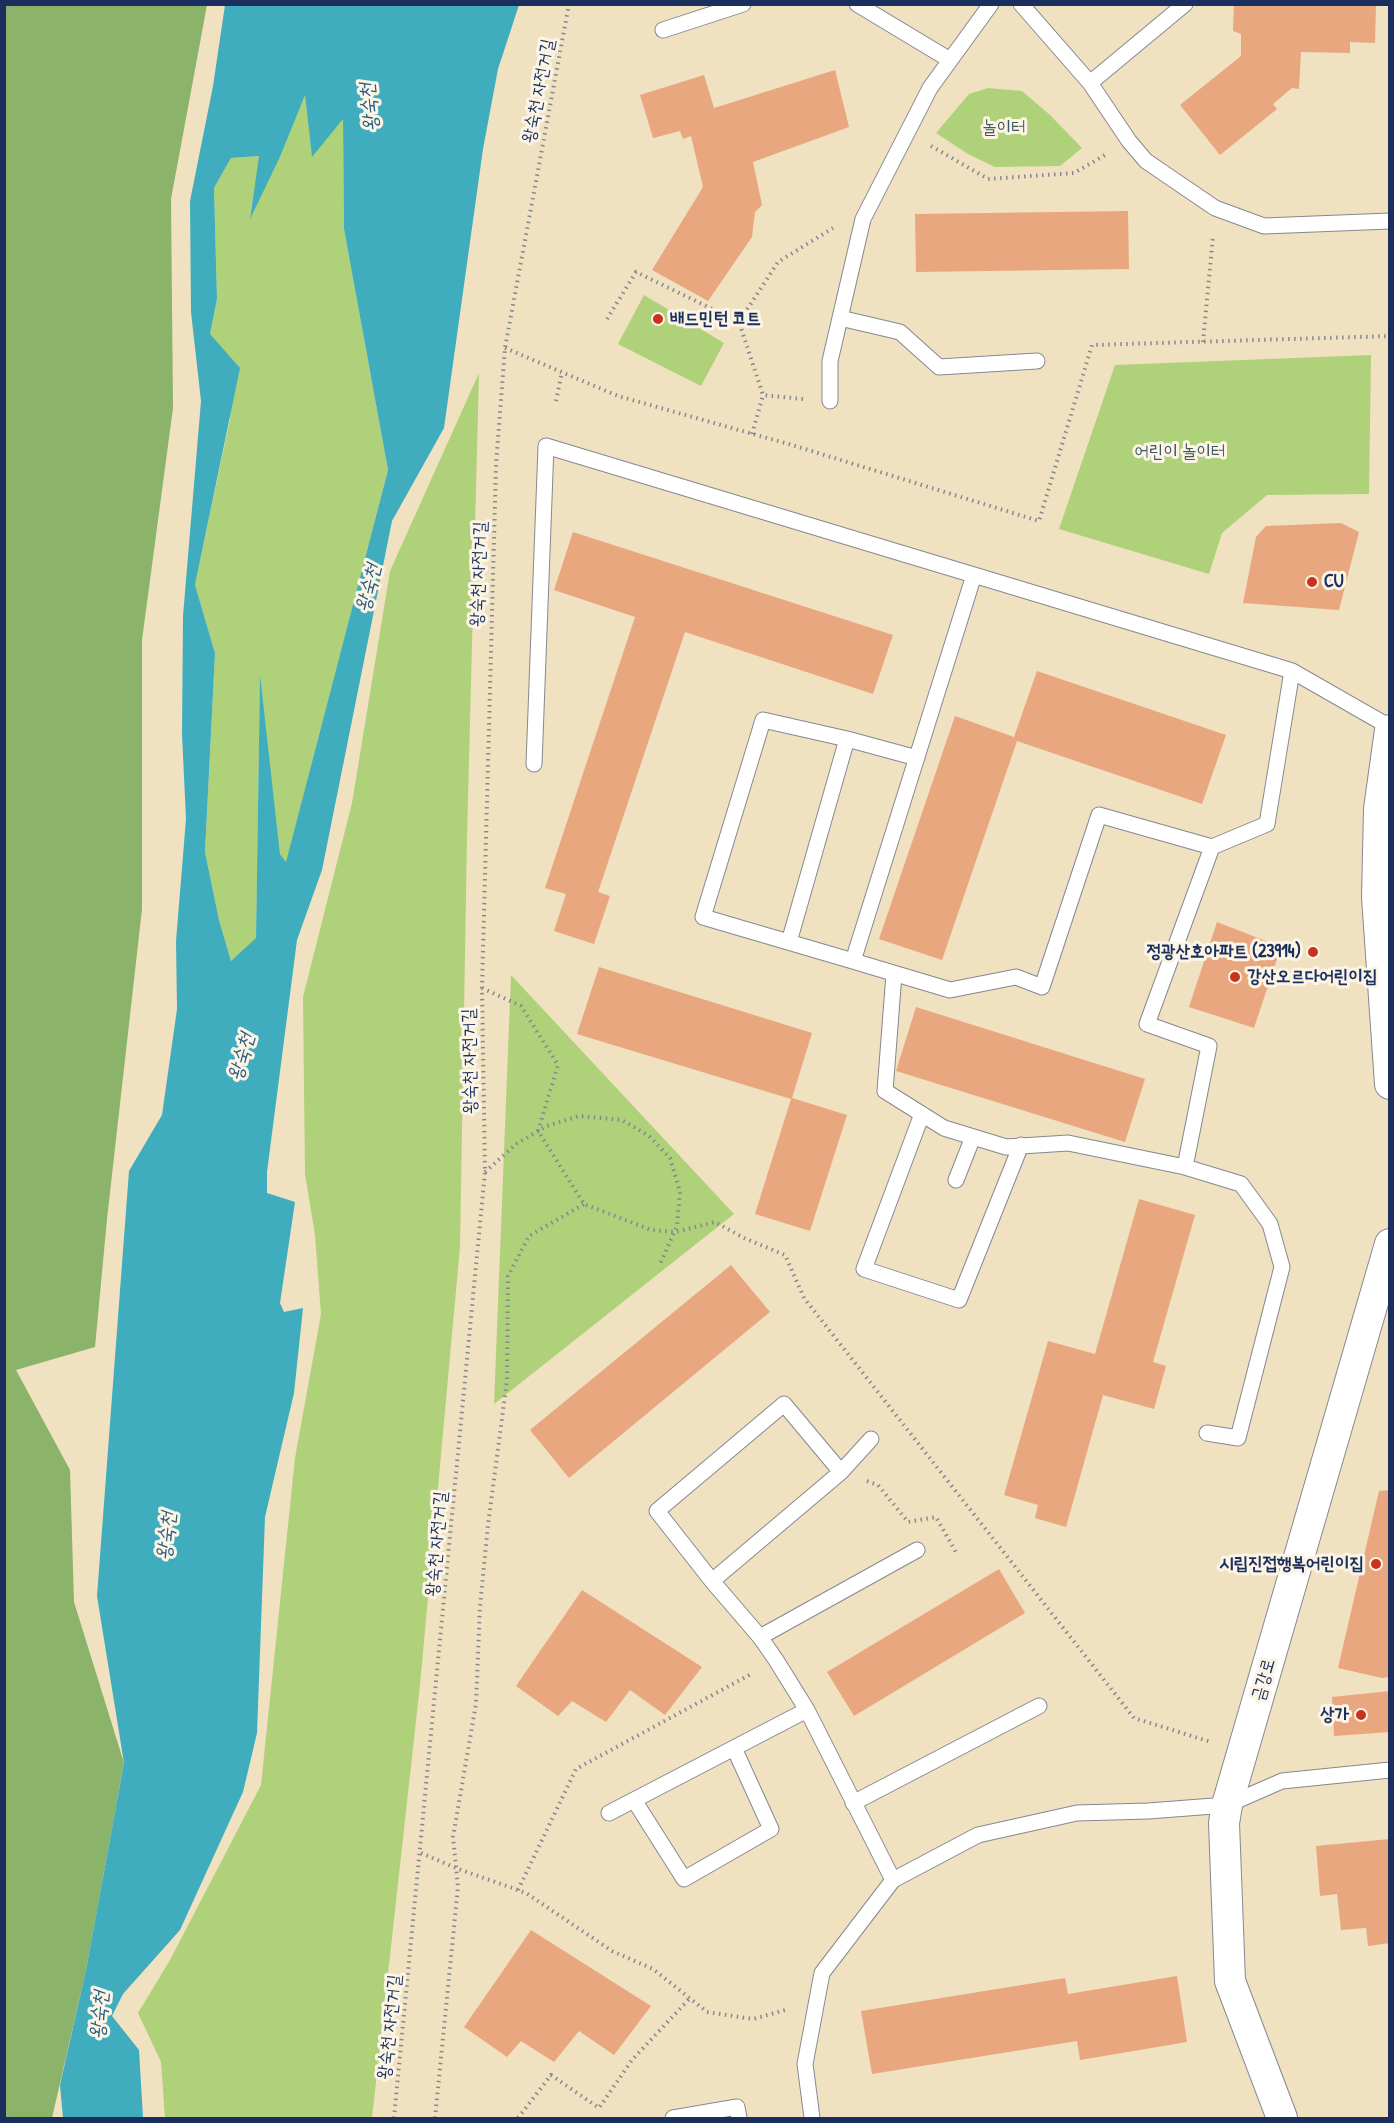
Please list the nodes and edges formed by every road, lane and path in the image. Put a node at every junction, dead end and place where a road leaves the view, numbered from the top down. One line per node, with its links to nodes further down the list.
1 (569, 4): 20 (path, 왕숙천 자전거길)
2 (742, 4): 7 (lane)
3 (856, 4): 8 (lane)
4 (991, 4): 8 (lane)
5 (1021, 4): 9 (lane)
6 (1185, 4): 9 (lane)
7 (663, 30)
8 (950, 60): 10 (lane)
9 (1090, 83): 11 (lane)
10 (907, 133): 11 (path); 12 (lane)
11 (1129, 141): 13 (lane)
12 (870, 206): 15 (lane); 17 (path)
13 (1215, 208): 14 (lane); 19 (path)
14 (1389, 221)
15 (840, 318): 21 (lane); 25 (lane)
16 (607, 319): 17 (path)
17 (739, 322): 23 (path)
18 (1389, 336): 19 (path)
19 (1203, 342): 26 (path)
20 (505, 348): 22 (path); 37 (path, 왕숙천 자전거길)
21 (1037, 361)
22 (562, 372): 24 (path); 26 (path)
23 (763, 396): 25 (path); 26 (path)
24 (556, 401)
25 (830, 401)
26 (752, 434)
27 (974, 575): 28 (lane); 31 (lane); 32 (lane)
28 (1292, 671): 29 (lane); 33 (lane)
29 (1389, 728): 38 (street)
30 (847, 739): 31 (lane); 34 (lane); 34 (lane)
31 (917, 758): 35 (lane)
32 (534, 765)
33 (1212, 847): 36 (lane); 43 (lane)
34 (789, 942): 35 (lane)
35 (853, 961): 36 (lane)
36 (894, 974): 39 (lane)
37 (482, 988): 40 (path); 44 (path, 왕숙천 자전거길)
38 (1389, 1084)
39 (922, 1114): 41 (lane); 42 (lane)
40 (538, 1131): 44 (path); 46 (path); 47 (path)
41 (973, 1137): 42 (lane); 45 (lane)
42 (1021, 1145): 43 (lane)
43 (1185, 1167): 51 (lane)
44 (485, 1172): 68 (path, 왕숙천 자전거길)
45 (956, 1180)
46 (584, 1204): 47 (path); 69 (path)
47 (675, 1232): 49 (path); 62 (path)
48 (1389, 1244): 50 (street, 금강로)
49 (660, 1264)
50 (1385, 1276): 62 (street, 금강로)
51 (1207, 1433)
52 (872, 1439): 53 (lane)
53 (841, 1472): 55 (path); 56 (lane); 56 (lane)
54 (917, 1550): 57 (lane)
55 (957, 1554)
56 (712, 1581): 57 (lane)
57 (760, 1637): 58 (lane)
58 (776, 1660): 60 (lane); 71 (path)
59 (1039, 1706): 65 (lane)
60 (807, 1710): 61 (lane); 65 (lane)
61 (734, 1748): 64 (lane); 64 (lane)
62 (1243, 1753): 66 (street, 금강로)
63 (1389, 1770): 66 (lane)
64 (634, 1800): 67 (lane)
65 (853, 1803): 70 (lane)
66 (1227, 1805): 70 (lane); 80 (street, 금강로)
67 (609, 1813)
68 (421, 1852): 69 (path); 74 (path, 왕숙천 자전거길)
69 (456, 1868): 71 (path); 75 (path)
70 (892, 1880): 73 (lane)
71 (518, 1890): 72 (path)
72 (690, 1998): 73 (path); 76 (path)
73 (816, 2002): 79 (lane)
74 (394, 2118)
75 (435, 2118)
76 (518, 2118)
77 (673, 2118): 78 (lane)
78 (740, 2118)
79 (812, 2118)
80 (1282, 2118)

